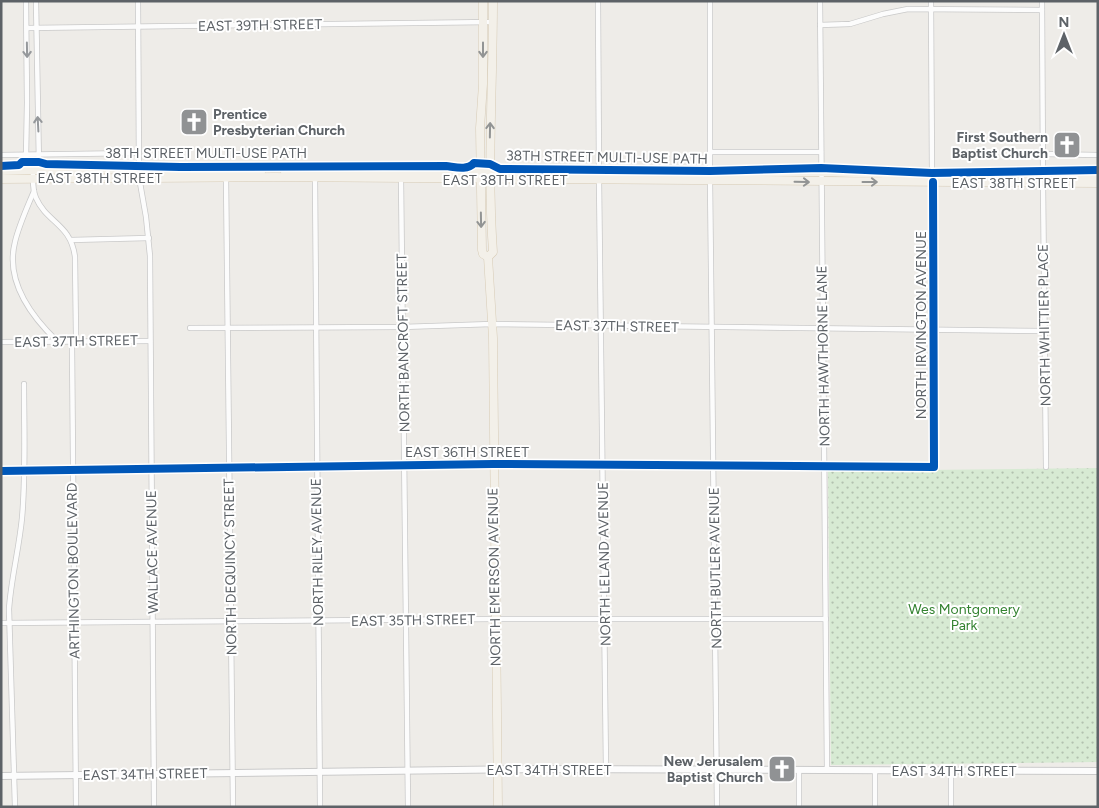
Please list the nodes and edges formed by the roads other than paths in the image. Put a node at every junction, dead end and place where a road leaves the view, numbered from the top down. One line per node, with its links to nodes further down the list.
1 (26, 1): 17 (street, ARTHINGTON BOULEVARD)
2 (36, 1): 18 (street, ARTHINGTON BOULEVARD)
3 (138, 1): 16 (street, WALLACE AVENUE)
4 (483, 1): 13 (main road, NORTH EMERSON AVENUE)
5 (492, 1): 14 (main road, NORTH EMERSON AVENUE)
6 (598, 1): 34 (street, NORTH LELAND AVENUE)
7 (710, 1): 19 (street, NORTH BUTLER AVENUE)
8 (820, 1): 15 (street, NORTH HAWTHORNE LANE)
9 (931, 1): 11 (street, NORTH IRVINGTON AVENUE)
10 (1042, 1): 12 (street, NORTH WHITTIER PLACE)
11 (931, 8): 12 (street); 15 (street); 40 (street, NORTH IRVINGTON AVENUE)
12 (1042, 10): 25 (street, NORTH WHITTIER PLACE)
13 (483, 22): 14 (street, EAST 39TH STREET); 16 (street, EAST 39TH STREET); 31 (main road, NORTH EMERSON AVENUE, one-way to 31)
14 (493, 22): 32 (main road, NORTH EMERSON AVENUE, one-way to 14)
15 (820, 25): 20 (street, NORTH HAWTHORNE LANE)
16 (138, 27): 18 (street, EAST 39TH STREET); 21 (street, WALLACE AVENUE)
17 (27, 28): 18 (street, EAST 39TH STREET); 23 (street, ARTHINGTON BOULEVARD, one-way to 23)
18 (36, 28): 24 (street, ARTHINGTON BOULEVARD, one-way to 18)
19 (710, 152): 20 (street); 37 (street, NORTH BUTLER AVENUE)
20 (821, 152): 28 (street, NORTH HAWTHORNE LANE)
21 (139, 153): 24 (street); 30 (street, WALLACE AVENUE)
22 (1, 154): 23 (street)
23 (27, 154): 24 (street); 29 (street, ARTHINGTON BOULEVARD)
24 (39, 154): 29 (street, ARTHINGTON BOULEVARD)
25 (1043, 154): 26 (street); 41 (street, NORTH WHITTIER PLACE)
26 (1098, 155)
27 (1, 172): 29 (main road, EAST 38TH STREET)
28 (821, 172): 37 (main road, EAST 38TH STREET); 40 (main road, EAST 38TH STREET); 42 (street, NORTH HAWTHORNE LANE)
29 (33, 173): 30 (main road, EAST 38TH STREET); 39 (main road, EAST 38TH STREET); 44 (street, ARTHINGTON BOULEVARD)
30 (139, 174): 31 (main road, EAST 38TH STREET); 35 (main road, EAST 38TH STREET); 45 (street, WALLACE AVENUE)
31 (480, 175): 32 (main road, EAST 38TH STREET); 38 (main road, EAST 38TH STREET); 47 (main road, NORTH EMERSON AVENUE, one-way to 47)
32 (491, 175): 34 (main road, EAST 38TH STREET); 47 (main road, NORTH EMERSON AVENUE)
33 (1098, 175): 41 (main road, EAST 38TH STREET)
34 (599, 176): 37 (main road, EAST 38TH STREET); 49 (street, NORTH LELAND AVENUE)
35 (226, 177): 36 (main road, EAST 38TH STREET); 54 (street, NORTH DEQUINCY STREET)
36 (315, 177): 38 (main road, EAST 38TH STREET); 50 (street, NORTH RILEY AVENUE)
37 (710, 177): 42 (main road, EAST 38TH STREET, one-way to 42); 52 (street, NORTH BUTLER AVENUE)
38 (401, 178): 51 (street, NORTH BANCROFT STREET)
39 (1, 179)
40 (932, 180): 41 (main road, EAST 38TH STREET); 42 (main road, EAST 38TH STREET, one-way to 40); 56 (street, NORTH IRVINGTON AVENUE)
41 (1043, 180): 43 (main road, EAST 38TH STREET); 57 (street, NORTH WHITTIER PLACE)
42 (821, 182): 55 (street, NORTH HAWTHORNE LANE)
43 (1098, 183)
44 (34, 191): 46 (street, ARTHINGTON BOULEVARD); 58 (street)
45 (149, 238): 46 (street); 60 (street, WALLACE AVENUE)
46 (71, 240): 59 (street, ARTHINGTON BOULEVARD)
47 (488, 257): 48 (main road, NORTH EMERSON AVENUE)
48 (492, 324): 49 (street, EAST 37TH STREET); 51 (street, EAST 37TH STREET); 63 (main road, NORTH EMERSON AVENUE)
49 (600, 325): 52 (street, EAST 37TH STREET); 64 (street, NORTH LELAND AVENUE)
50 (315, 327): 51 (street, EAST 37TH STREET); 54 (street, EAST 37TH STREET); 67 (street, NORTH RILEY AVENUE)
51 (402, 327): 65 (street, NORTH BANCROFT STREET)
52 (712, 327): 55 (street, EAST 37TH STREET); 66 (street, NORTH BUTLER AVENUE)
53 (190, 328): 54 (street, EAST 37TH STREET)
54 (228, 328): 69 (street, NORTH DEQUINCY STREET)
55 (822, 328): 56 (street, EAST 37TH STREET); 68 (street, NORTH HAWTHORNE LANE)
56 (933, 330): 57 (street, EAST 37TH STREET); 70 (street, NORTH IRVINGTON AVENUE)
57 (1044, 331): 71 (street, NORTH WHITTIER PLACE)
58 (57, 341): 59 (street, EAST 37TH STREET); 61 (street, EAST 37TH STREET)
59 (74, 341): 60 (street, EAST 37TH STREET); 74 (street, ARTHINGTON BOULEVARD)
60 (150, 341): 72 (street, WALLACE AVENUE)
61 (1, 342)
62 (24, 384): 73 (street)
63 (493, 464): 64 (street, EAST 36TH STREET); 65 (street, EAST 36TH STREET); 77 (main road, NORTH EMERSON AVENUE)
64 (602, 464): 66 (street, EAST 36TH STREET); 76 (street, NORTH LELAND AVENUE)
65 (404, 465): 67 (street, EAST 36TH STREET); 80 (street, NORTH BANCROFT STREET)
66 (714, 465): 68 (street, EAST 36TH STREET); 78 (street, NORTH BUTLER AVENUE)
67 (316, 466): 69 (street, EAST 36TH STREET); 81 (street, NORTH RILEY AVENUE)
68 (824, 466): 70 (street, EAST 36TH STREET); 79 (street, NORTH HAWTHORNE LANE)
69 (229, 467): 72 (street, EAST 36TH STREET); 82 (street, NORTH DEQUINCY STREET)
70 (934, 467)
71 (1046, 467)
72 (151, 468): 74 (street, EAST 36TH STREET); 85 (street, WALLACE AVENUE)
73 (24, 470): 74 (street, EAST 36TH STREET); 75 (street, EAST 36TH STREET); 83 (street)
74 (72, 470): 84 (street, ARTHINGTON BOULEVARD)
75 (1, 471)
76 (604, 618): 77 (street, EAST 35TH STREET); 78 (street, EAST 35TH STREET); 87 (street, NORTH LELAND AVENUE)
77 (495, 619): 80 (street, EAST 35TH STREET); 88 (main road, NORTH EMERSON AVENUE)
78 (715, 619): 79 (street, EAST 35TH STREET); 89 (street, NORTH BUTLER AVENUE)
79 (826, 619): 91 (street, NORTH HAWTHORNE LANE)
80 (406, 620): 81 (street, EAST 35TH STREET); 94 (street, NORTH BANCROFT STREET)
81 (318, 621): 82 (street, EAST 35TH STREET); 96 (street, NORTH RILEY AVENUE)
82 (231, 622): 85 (street, EAST 35TH STREET); 97 (street, NORTH DEQUINCY STREET)
83 (9, 623): 84 (street, EAST 35TH STREET); 86 (street, EAST 35TH STREET); 101 (street)
84 (74, 623): 85 (street, EAST 35TH STREET); 99 (street, ARTHINGTON BOULEVARD)
85 (153, 623): 98 (street, WALLACE AVENUE)
86 (1, 624)
87 (606, 769): 88 (main road, EAST 34TH STREET); 89 (main road, EAST 34TH STREET)
88 (498, 770): 94 (main road, EAST 34TH STREET); 108 (main road, NORTH EMERSON AVENUE)
89 (716, 770): 90 (main road, EAST 34TH STREET); 109 (street, NORTH BUTLER AVENUE)
90 (799, 770): 91 (main road, EAST 34TH STREET); 110 (street)
91 (827, 770): 92 (main road, EAST 34TH STREET)
92 (875, 770): 93 (main road, EAST 34TH STREET); 111 (street)
93 (951, 770): 95 (main road, EAST 34TH STREET); 112 (street)
94 (407, 771): 96 (main road, EAST 34TH STREET); 107 (street, NORTH BANCROFT STREET)
95 (1098, 771)
96 (320, 772): 97 (main road, EAST 34TH STREET); 106 (street, NORTH RILEY AVENUE)
97 (233, 773): 98 (main road, EAST 34TH STREET); 105 (street, NORTH DEQUINCY STREET)
98 (154, 774): 99 (main road, EAST 34TH STREET); 104 (street, WALLACE AVENUE)
99 (76, 775): 101 (main road, EAST 34TH STREET); 103 (street, ARTHINGTON BOULEVARD)
100 (1, 776): 101 (main road, EAST 34TH STREET)
101 (14, 776): 102 (street)
102 (15, 807)
103 (76, 807)
104 (154, 807)
105 (233, 807)
106 (320, 807)
107 (408, 807)
108 (498, 807)
109 (717, 807)
110 (799, 807)
111 (875, 807)
112 (951, 807)

